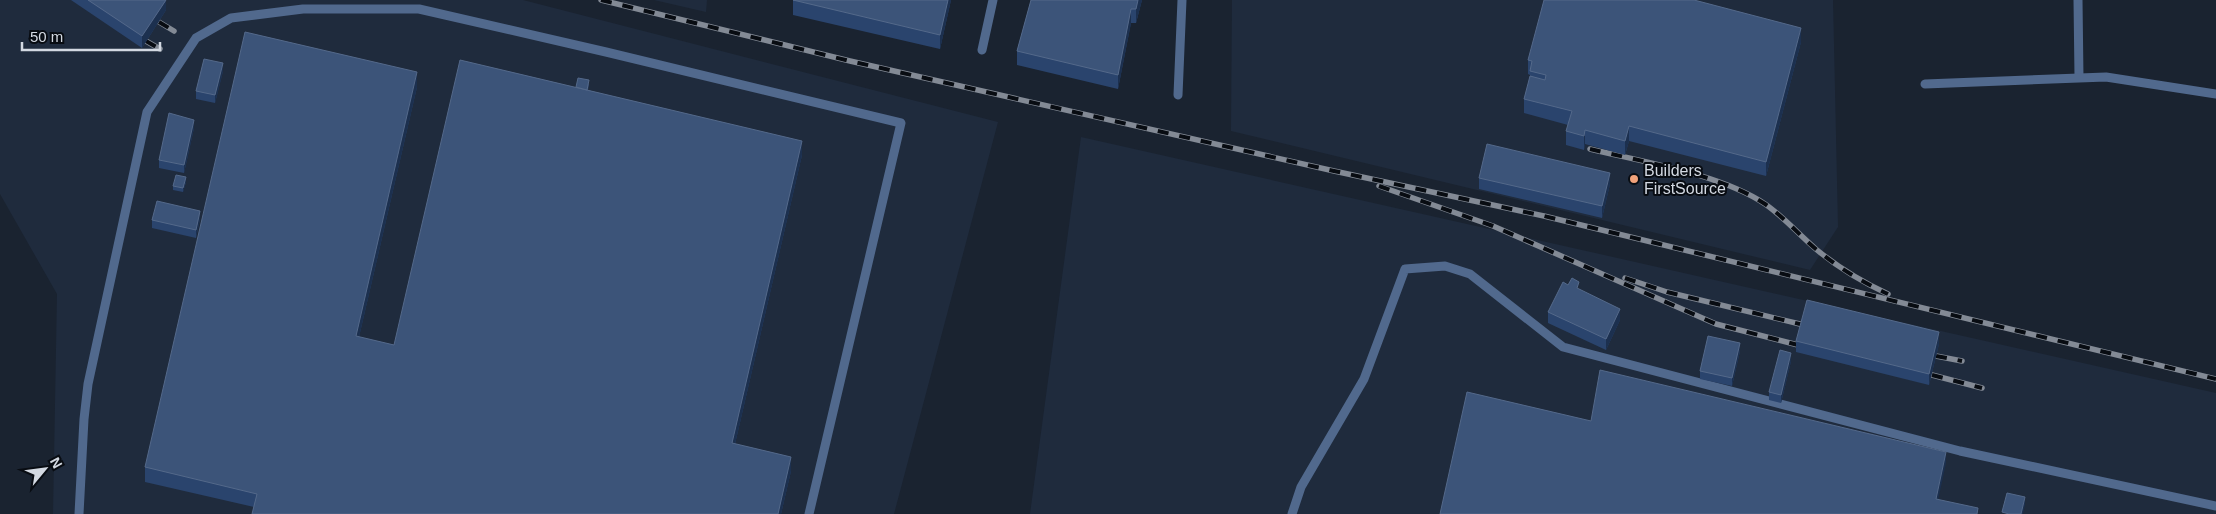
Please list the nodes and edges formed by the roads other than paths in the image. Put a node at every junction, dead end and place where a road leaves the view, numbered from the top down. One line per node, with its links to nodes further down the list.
1 (993, 0): 4 (lane)
2 (1182, 0): 8 (lane)
3 (2078, 0): 5 (lane)
4 (982, 50)
5 (2079, 78): 6 (lane); 7 (lane)
6 (1924, 84)
7 (2216, 94)
8 (1178, 95)
9 (2216, 506): 12 (lane)
10 (79, 514): 11 (lane)
11 (809, 514)
12 (1292, 514)

